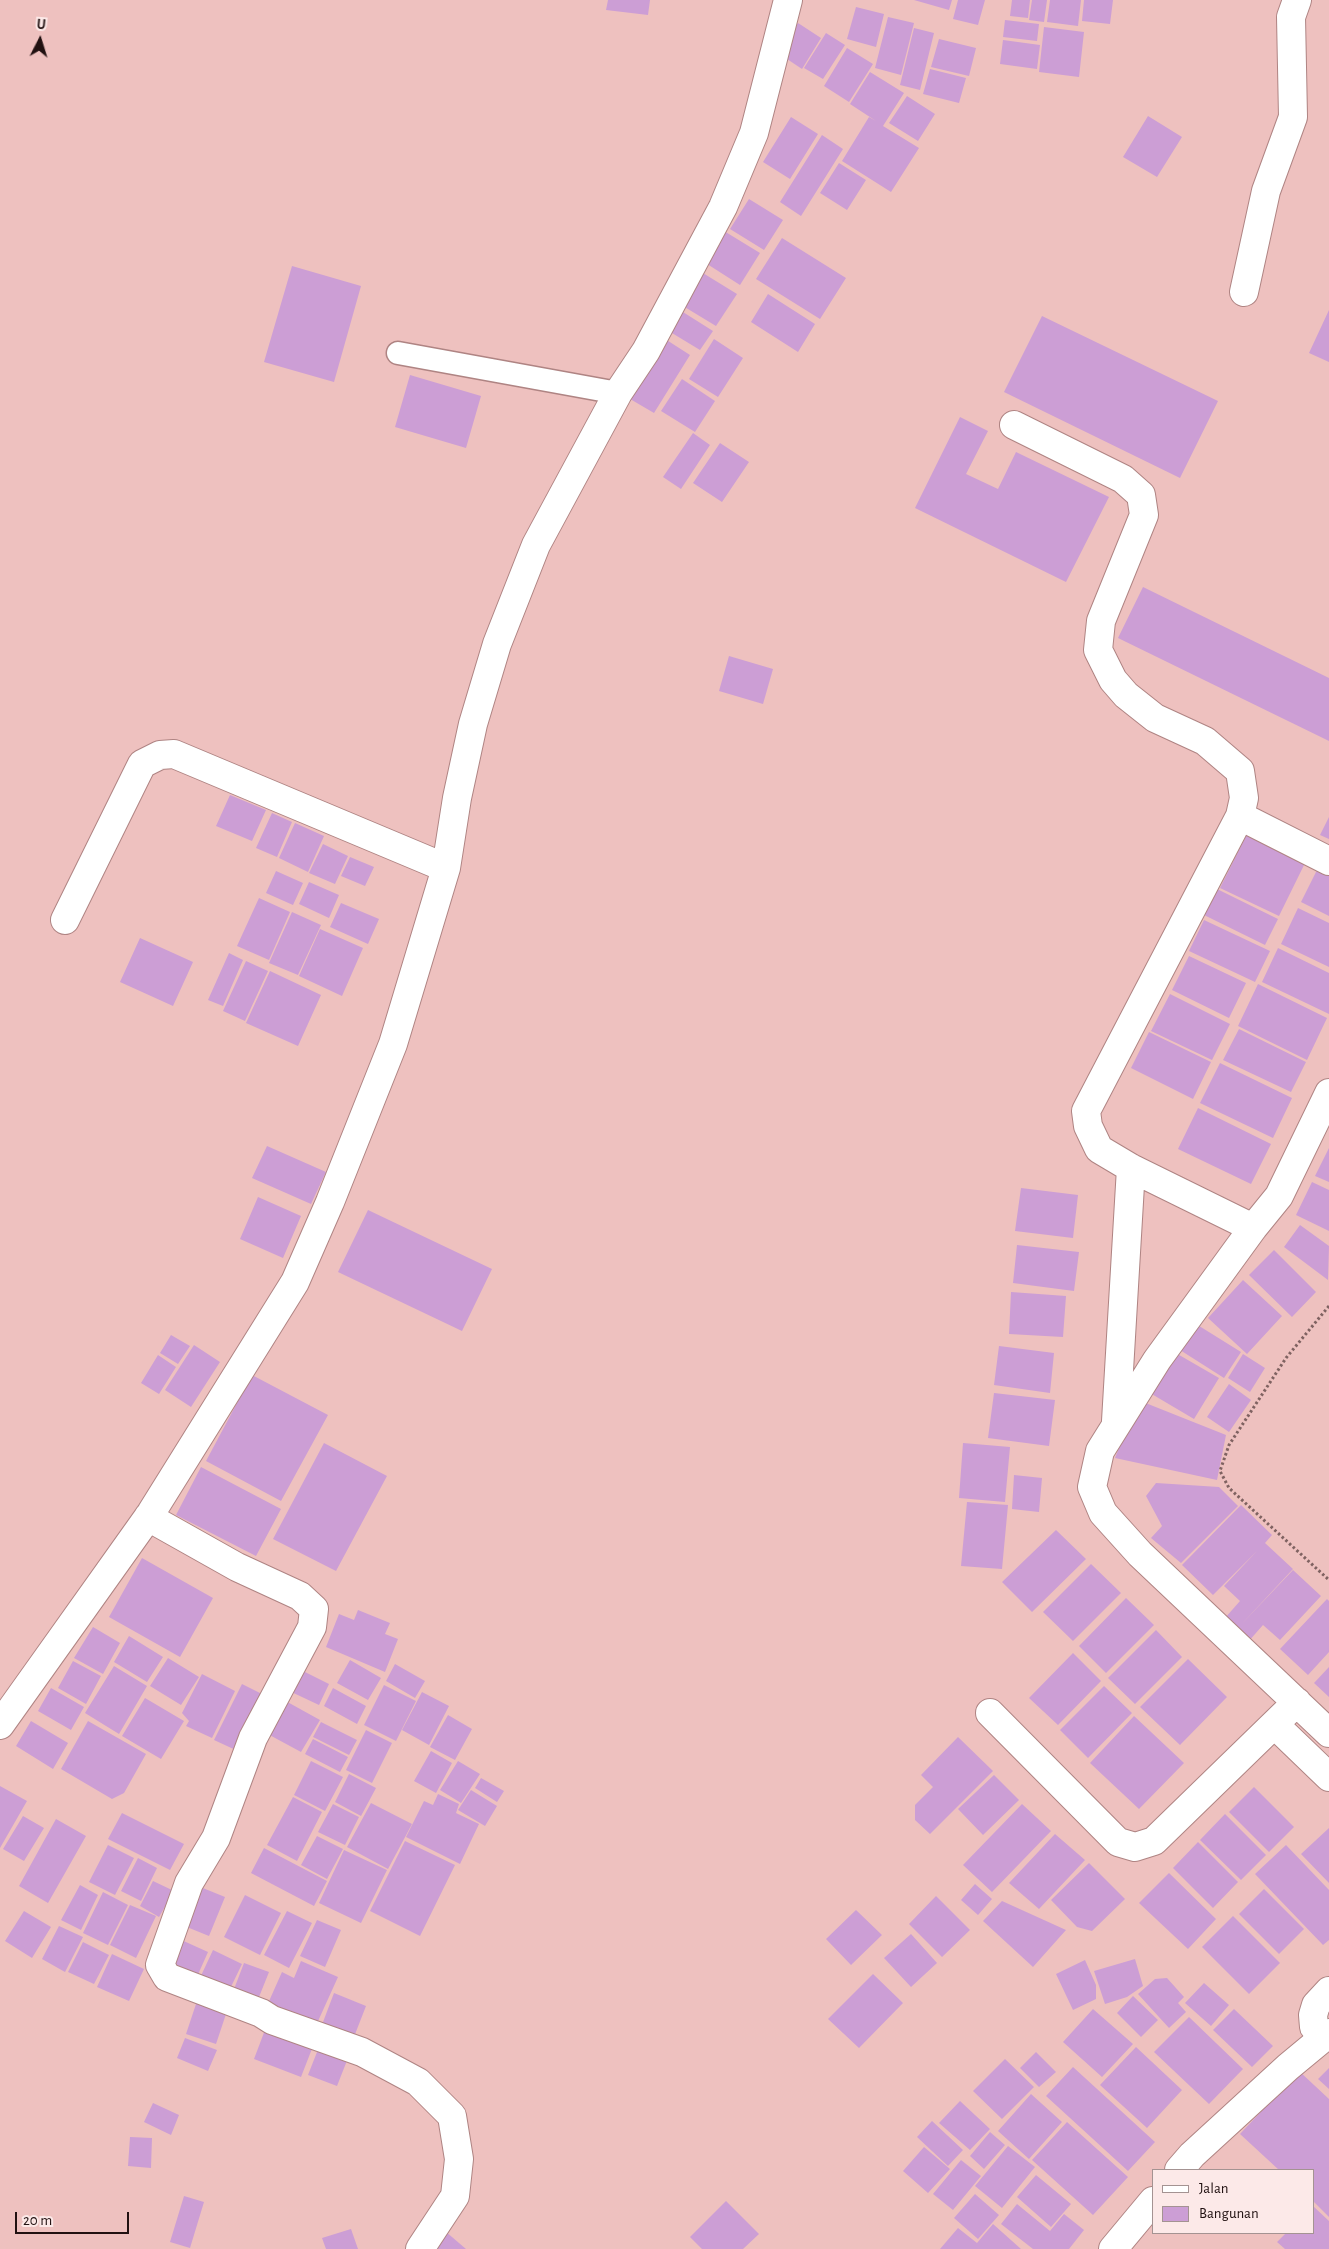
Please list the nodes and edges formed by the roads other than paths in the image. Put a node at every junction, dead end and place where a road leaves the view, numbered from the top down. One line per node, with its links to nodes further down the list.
1 (788, 0): 5 (street)
2 (1297, 0): 3 (street)
3 (1244, 292)
4 (398, 353): 5 (lane)
5 (618, 393): 9 (street)
6 (1014, 425): 7 (street)
7 (1240, 816): 8 (street); 12 (street)
8 (1329, 861)
9 (446, 868): 10 (street); 15 (street)
10 (65, 920)
11 (1329, 1093): 13 (street)
12 (1131, 1168): 13 (street); 14 (street)
13 (1253, 1228): 14 (street)
14 (1116, 1425): 16 (street)
15 (148, 1517): 18 (street); 26 (street)
16 (1297, 1702): 19 (street); 20 (street)
17 (990, 1713): 19 (street)
18 (0, 1725)
19 (1275, 1725): 21 (street)
20 (1329, 1733)
21 (1329, 1777)
22 (1329, 1991): 23 (street)
23 (1326, 2035): 24 (street)
24 (1180, 2169)
25 (1152, 2202): 27 (street)
26 (420, 2249)
27 (1113, 2249)

